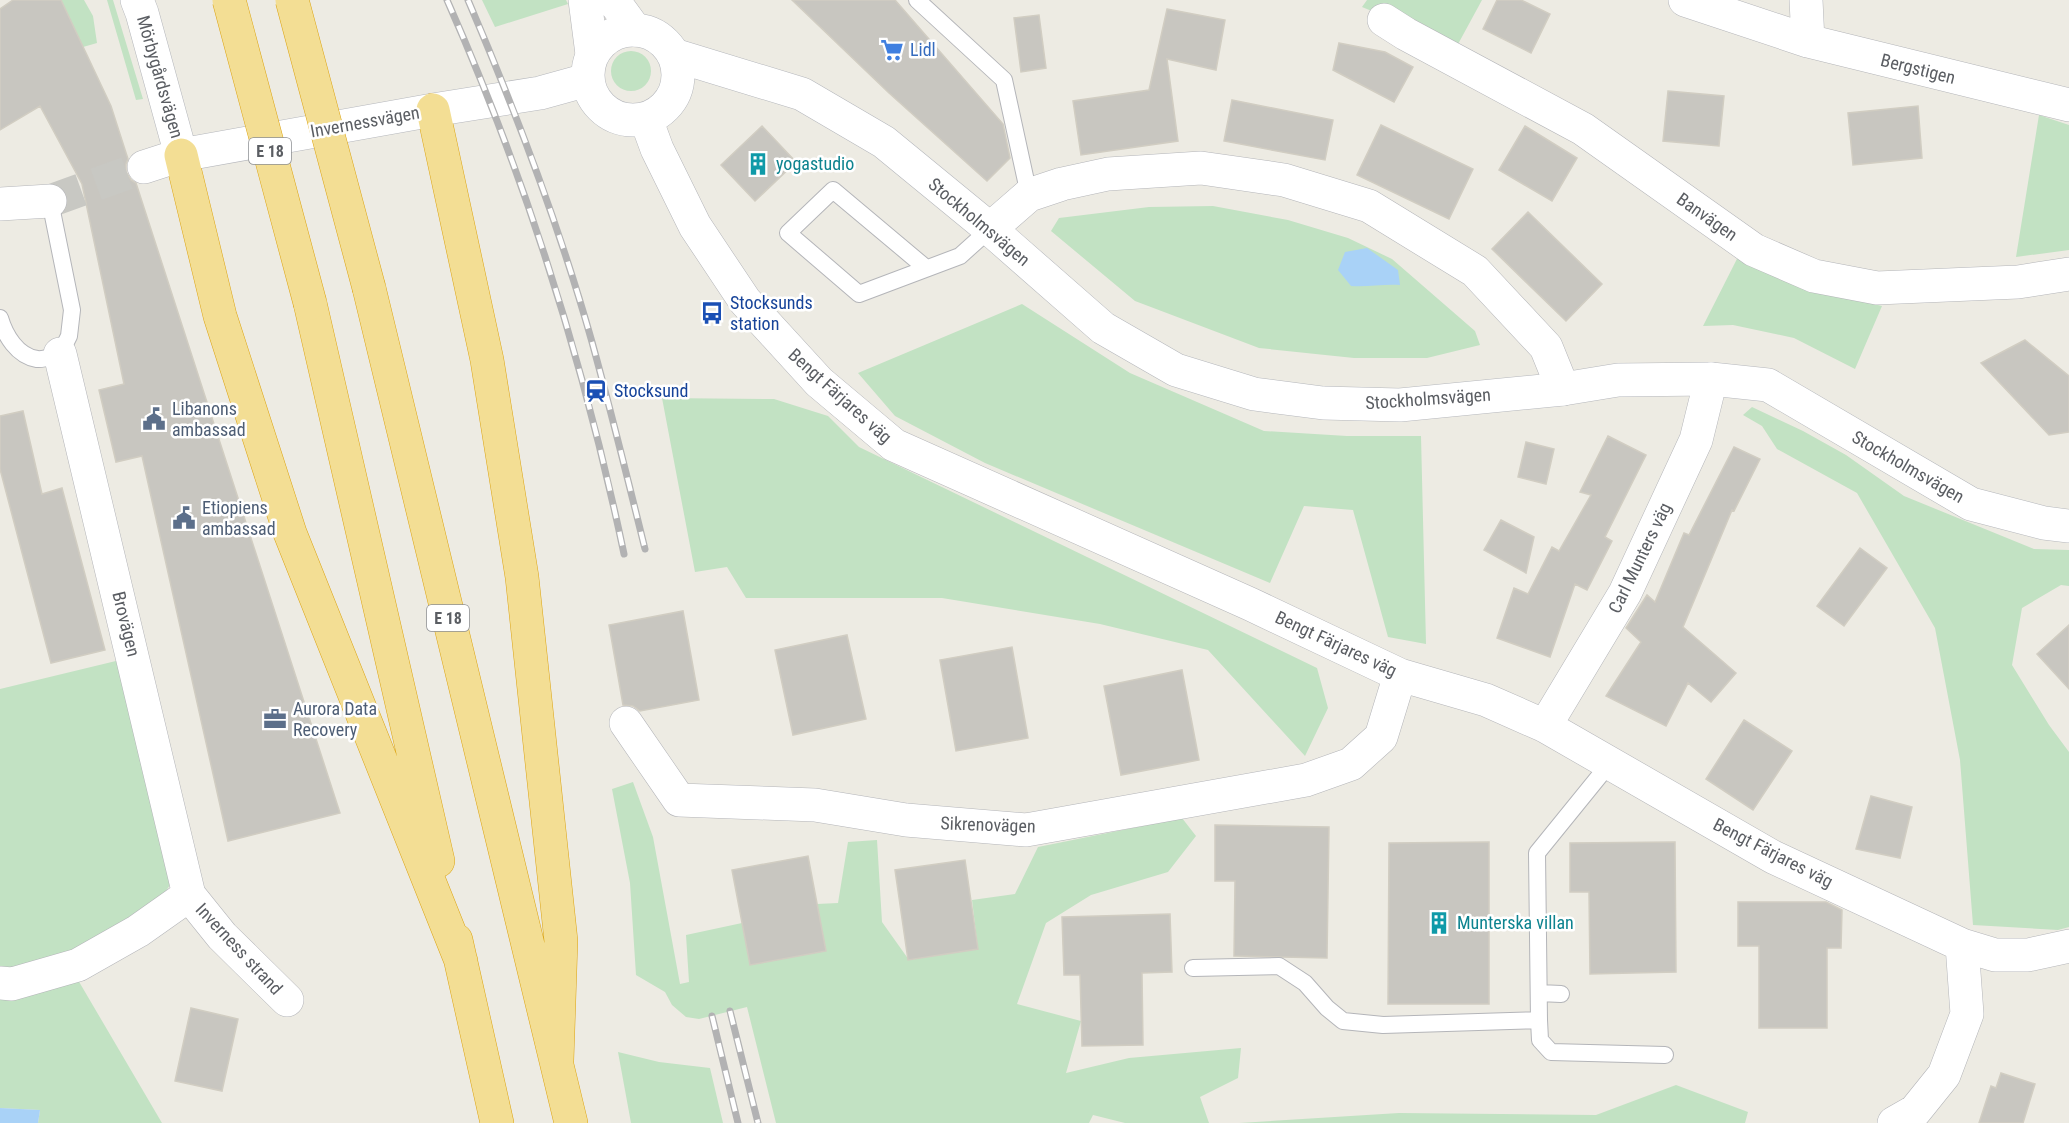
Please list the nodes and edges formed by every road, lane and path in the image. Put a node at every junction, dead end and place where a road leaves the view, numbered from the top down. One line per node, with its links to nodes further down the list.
1 (137, 0): 17 (street, Mörbygårdsvägen)
2 (229, 0): 37 (highway, E 18, bridge)
3 (292, 0): 45 (highway, E 18, bridge)
4 (585, 0): 13 (street)
5 (613, 0): 10 (street)
6 (917, 0): 19 (lane)
7 (1685, 0): 11 (street, Bergstigen)
8 (1806, 0): 11 (street)
9 (1384, 20): 24 (street, Banvägen)
10 (635, 30): 12 (street); 13 (street)
11 (1808, 41): 14 (street, Bergstigen)
12 (674, 55): 16 (street); 22 (street, Stockholmsvägen)
13 (590, 67): 15 (street, Invernessvägen); 16 (street)
14 (2069, 105)
15 (433, 110): 17 (street, Invernessvägen); 45 (highway)
16 (646, 119): 30 (street, Bengt Färjares väg)
17 (181, 155): 18 (street, Invernessvägen); 37 (highway)
18 (144, 167)
19 (1029, 195): 22 (street); 28 (street)
20 (50, 201): 21 (street); 26 (lane)
21 (0, 204)
22 (990, 229): 23 (lane); 28 (street, Stockholmsvägen)
23 (926, 268): 23 (lane)
24 (2069, 274)
25 (0, 318): 26 (lane)
26 (60, 354): 34 (street, Brovägen)
27 (1711, 379): 28 (street, Stockholmsvägen); 29 (street, Stockholmsvägen); 32 (street, Carl Munters väg)
28 (1563, 388)
29 (2069, 526)
30 (1400, 675): 31 (street, Sikrenovägen); 32 (street, Bengt Färjares väg)
31 (626, 723)
32 (1545, 726): 33 (street, Bengt Färjares väg)
33 (1610, 763): 35 (street, Bengt Färjares väg); 40 (lane)
34 (189, 895): 39 (street, Inverness strand); 42 (street, Inverness strand)
35 (1962, 945): 36 (street, Bengt Färjares väg); 48 (street)
36 (2069, 946)
37 (461, 961): 46 (highway, E 18)
38 (1192, 968): 43 (lane)
39 (0, 983)
40 (1539, 993): 41 (lane); 43 (lane)
41 (1561, 994)
42 (287, 1000)
43 (1539, 1020): 44 (lane)
44 (1665, 1056)
45 (557, 1061): 47 (highway, E 18)
46 (498, 1123)
47 (572, 1123)
48 (1894, 1123)

